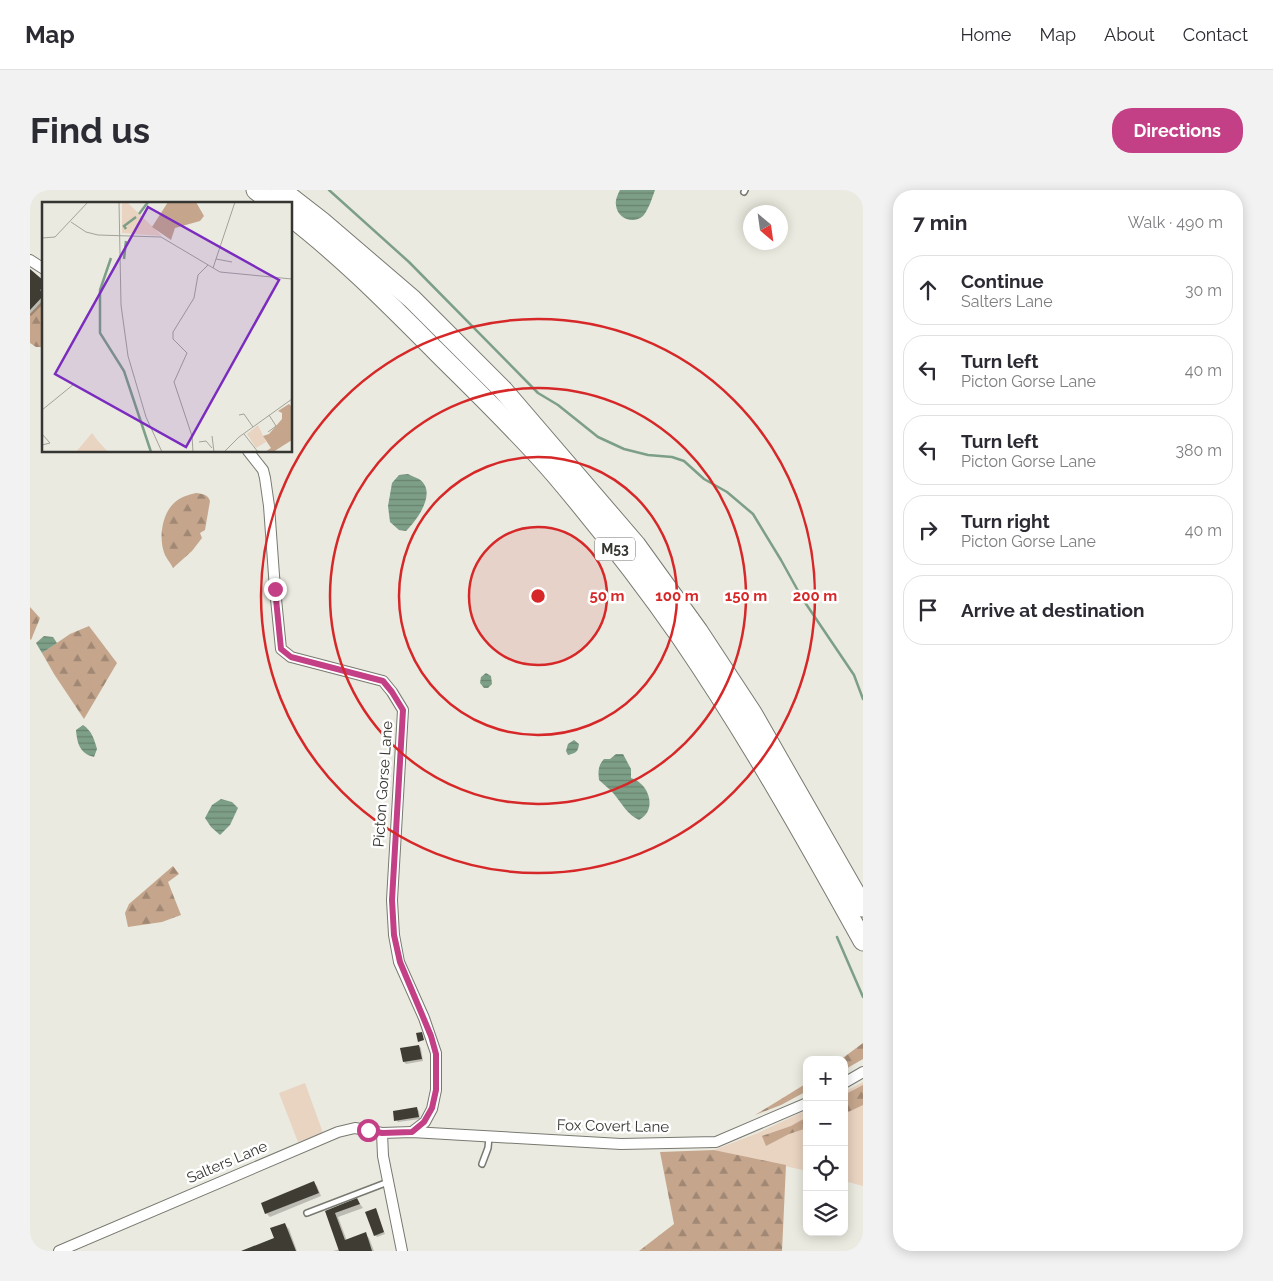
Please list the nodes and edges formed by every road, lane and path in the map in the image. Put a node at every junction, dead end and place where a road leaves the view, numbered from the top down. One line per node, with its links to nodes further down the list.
1 (256, 190): 3 (highway)
2 (281, 190): 8 (highway, M53)
3 (271, 202)
4 (292, 219): 9 (highway, M53)
5 (30, 260): 6 (street)
6 (42, 268)
7 (249, 452): 13 (street, Picton Gorse Lane)
8 (863, 907)
9 (863, 941)
10 (863, 1072): 11 (street)
11 (848, 1081)
12 (803, 1105): 15 (street, Fox Covert Lane)
13 (412, 1132): 14 (street, Salters Lane); 15 (street, Fox Covert Lane)
14 (382, 1133): 17 (street); 19 (street, Salters Lane)
15 (489, 1136): 16 (lane)
16 (482, 1164)
17 (388, 1182): 18 (lane); 20 (street)
18 (307, 1213)
19 (59, 1251)
20 (402, 1251)

